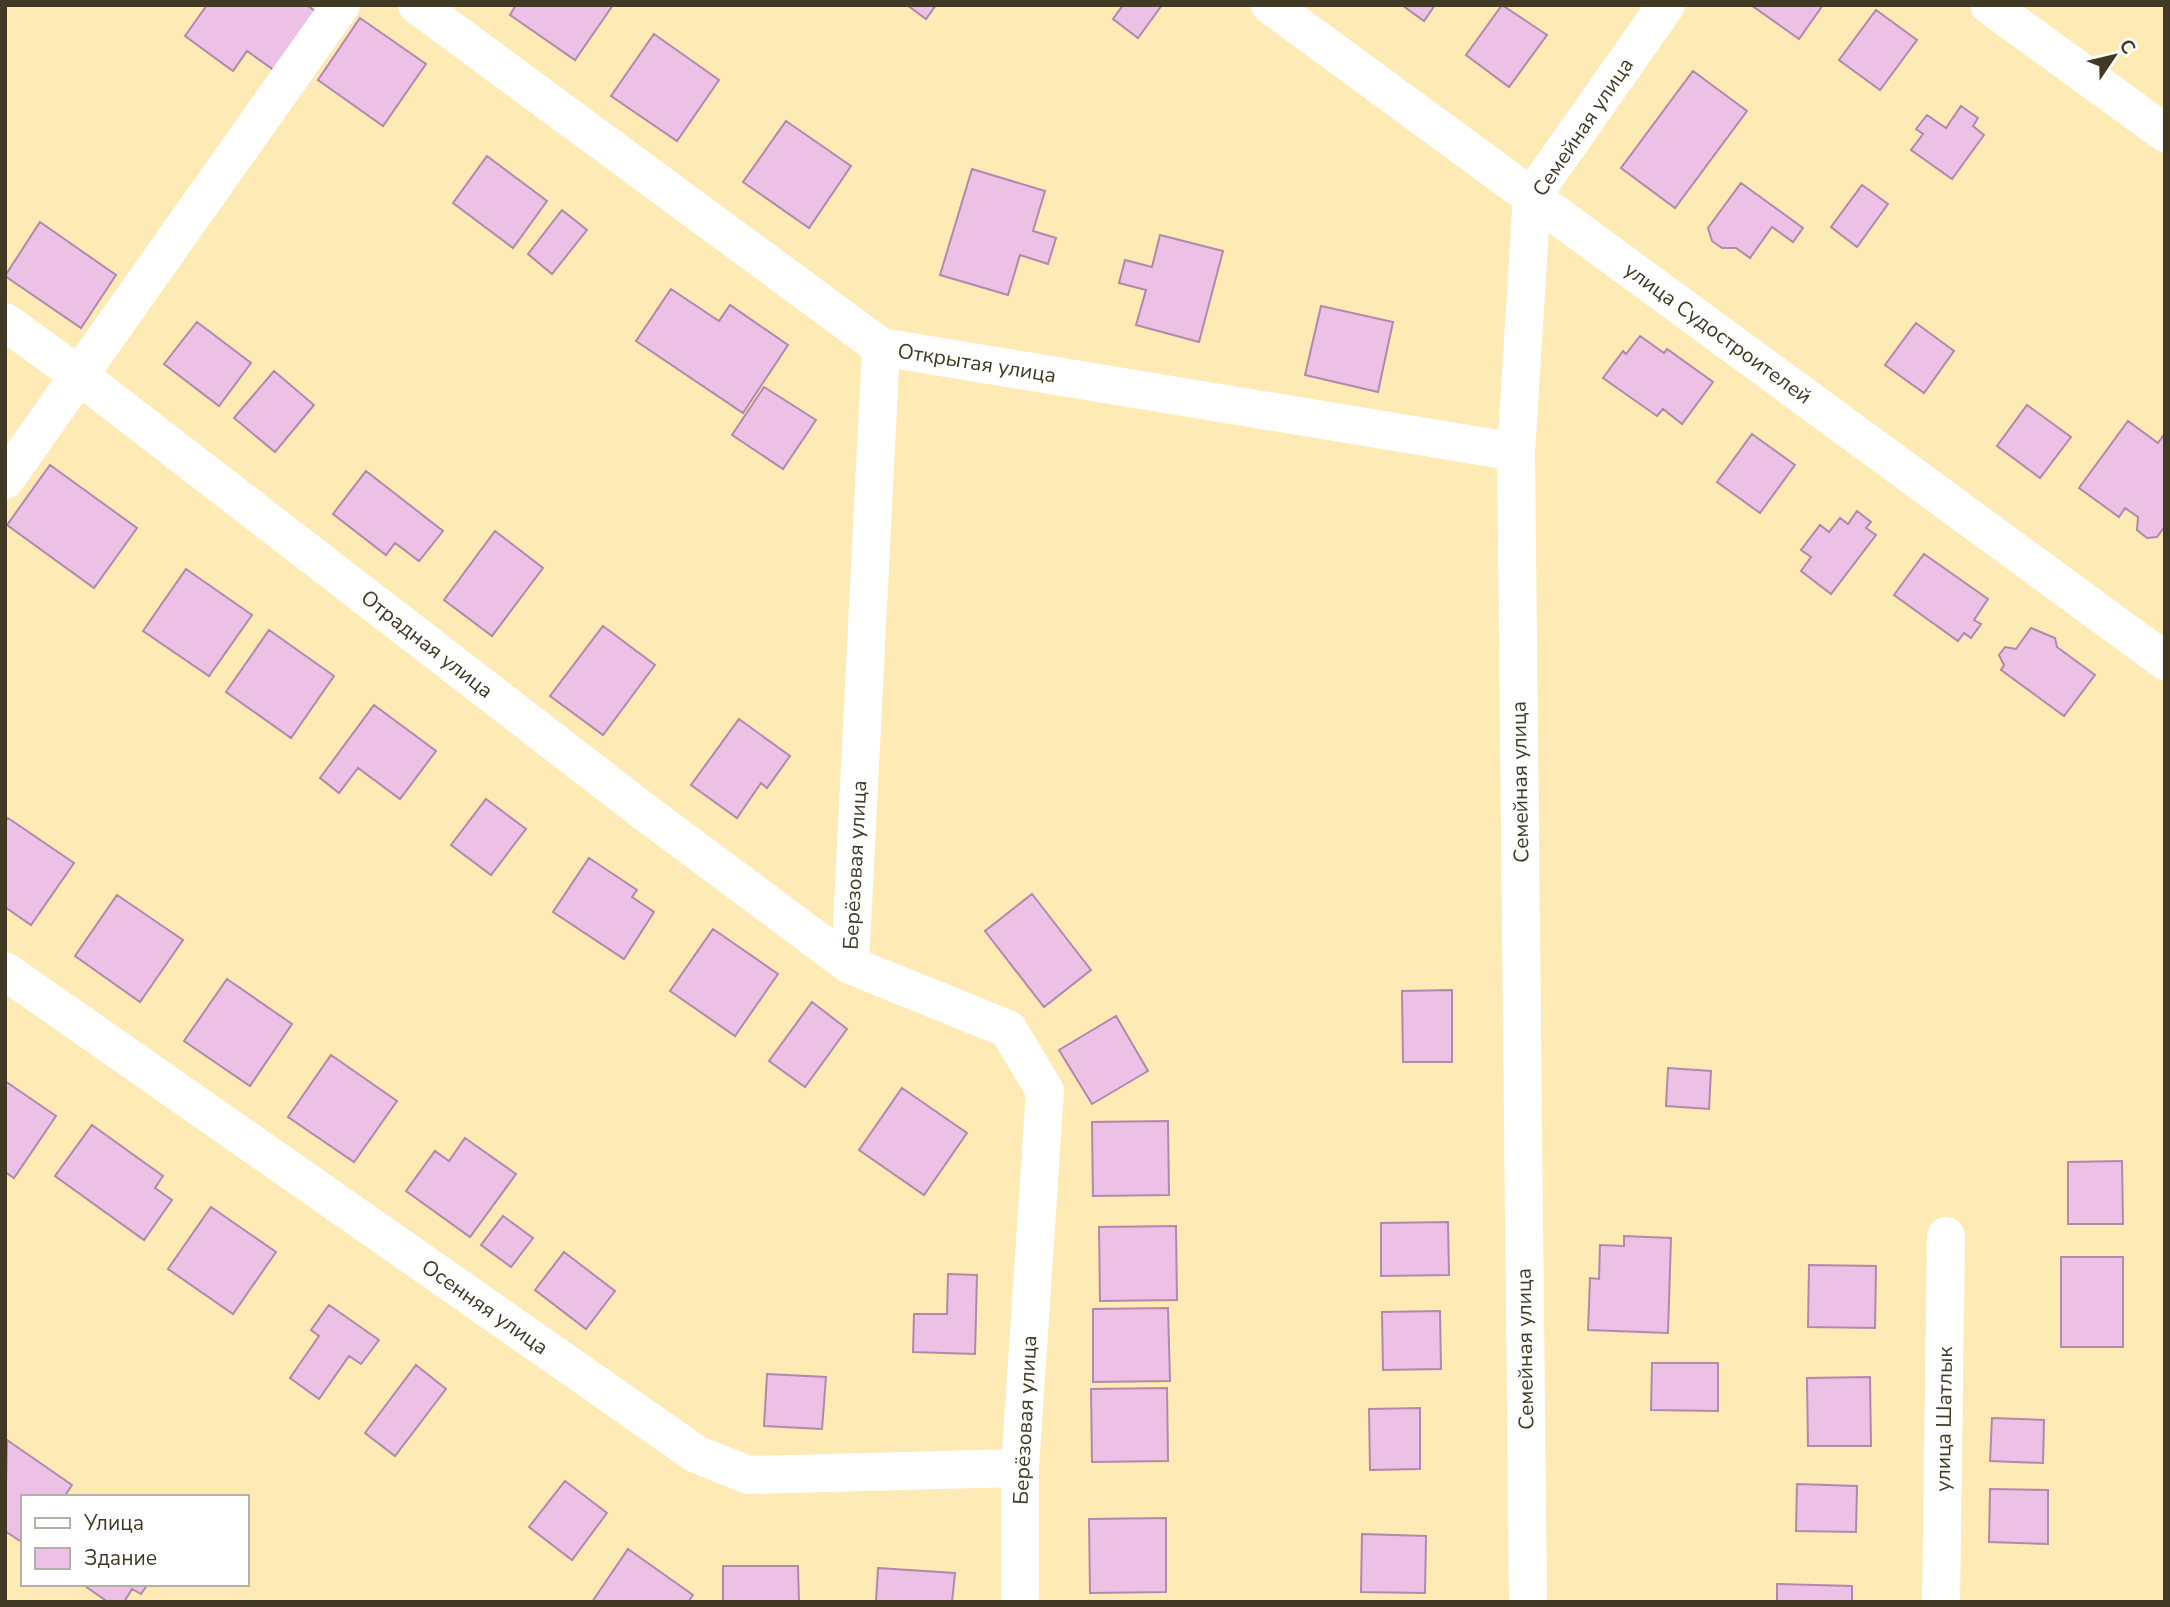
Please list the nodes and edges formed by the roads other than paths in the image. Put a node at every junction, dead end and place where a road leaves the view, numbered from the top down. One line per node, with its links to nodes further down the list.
1 (341, 5): 10 (street)
2 (417, 5): 9 (street, Открытая улица)
3 (1269, 5): 7 (street, улица Судостроителей)
4 (1666, 5): 7 (street, Семейная улица)
5 (1989, 5): 6 (street)
6 (2165, 133)
7 (1532, 196): 11 (street, Семейная улица); 13 (street, улица Судостроителей)
8 (5, 322): 10 (street, Отрадная улица)
9 (881, 347): 11 (street, Открытая улица); 14 (street, Берёзовая улица)
10 (81, 377): 12 (street); 14 (street, Отрадная улица)
11 (1516, 452): 19 (street, Семейная улица)
12 (5, 480)
13 (2165, 661)
14 (850, 965): 17 (street, Берёзовая улица)
15 (5, 971): 17 (street, Осенняя улица)
16 (1946, 1236): 20 (street, улица Шатлык)
17 (1020, 1468): 18 (street, Берёзовая улица)
18 (1020, 1602)
19 (1528, 1602)
20 (1941, 1602)

